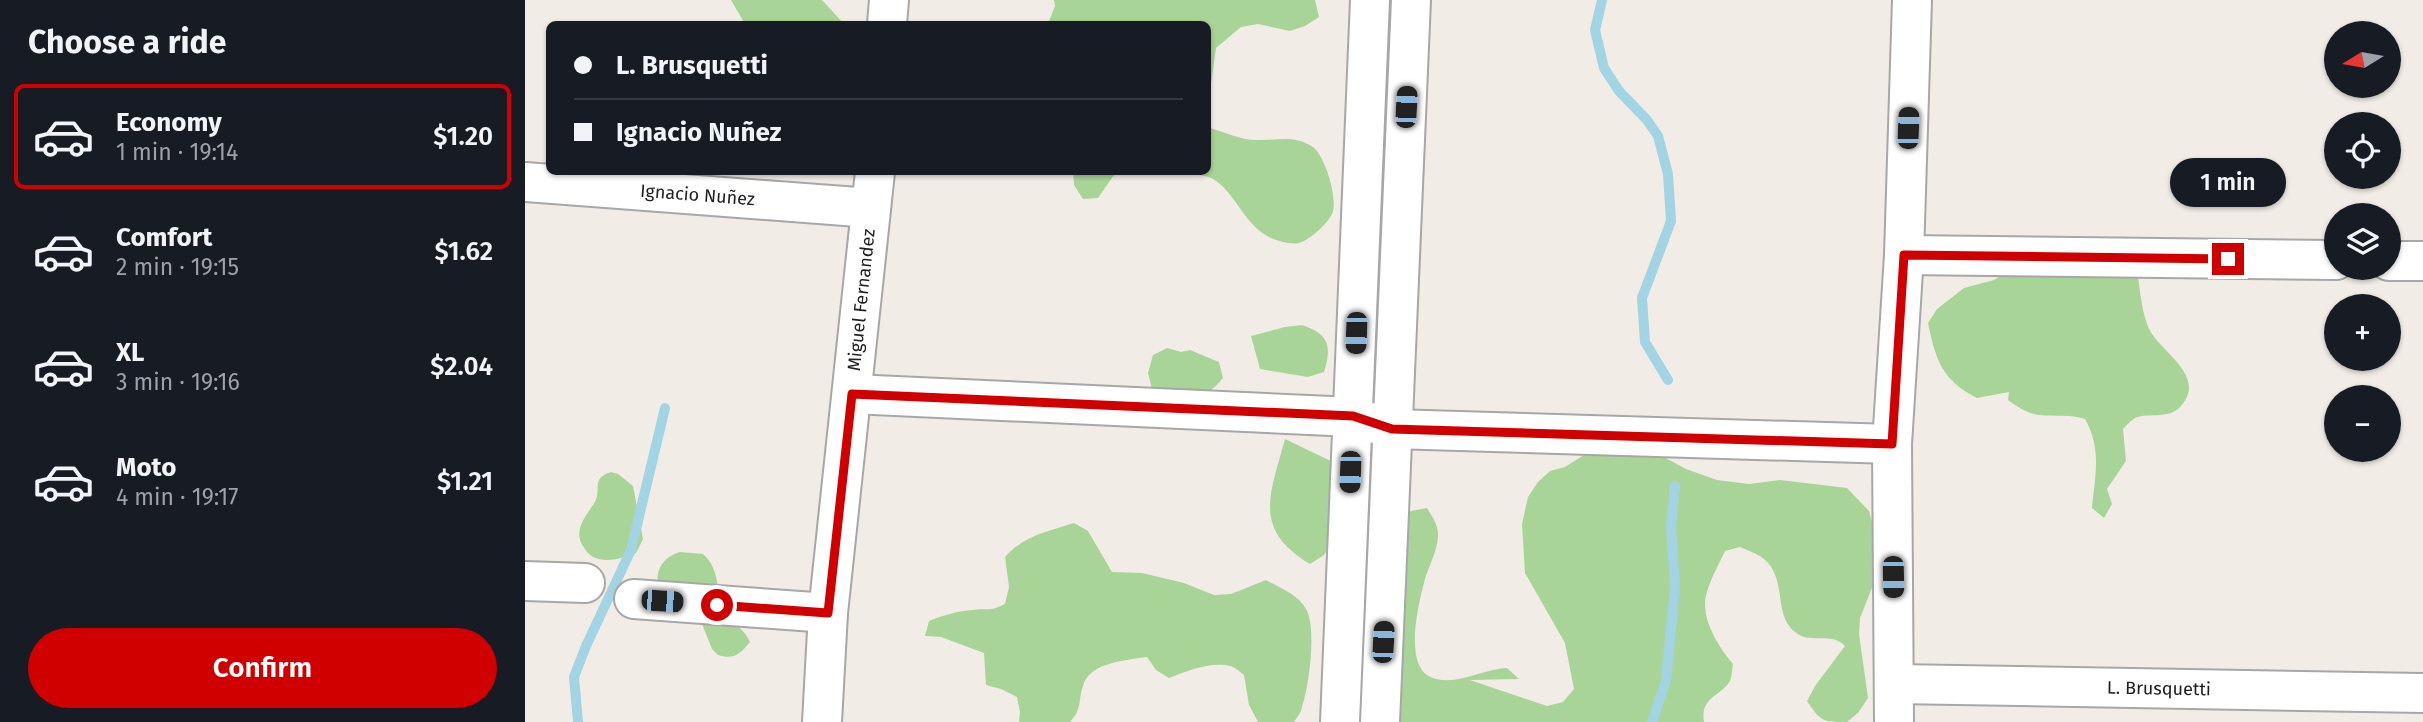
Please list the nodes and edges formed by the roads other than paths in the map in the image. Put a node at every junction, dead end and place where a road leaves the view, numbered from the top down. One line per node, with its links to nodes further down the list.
1 (889, 0): 5 (street)
2 (1370, 0): 13 (street)
3 (1411, 0): 14 (street)
4 (1912, 0): 8 (street)
5 (887, 21)
6 (525, 182): 7 (street, Ignacio Nuñez)
7 (873, 190): 12 (street, Miguel Fernandez)
8 (1904, 255): 9 (street); 15 (street)
9 (2324, 260)
10 (2401, 261): 11 (street)
11 (2423, 261)
12 (852, 394): 13 (street); 19 (street, Miguel Fernandez)
13 (1353, 416): 14 (street); 23 (street)
14 (1392, 429): 15 (street); 24 (street)
15 (1892, 444): 20 (street)
16 (525, 581): 17 (street)
17 (585, 583)
18 (634, 599): 19 (street)
19 (828, 613): 22 (street, Miguel Fernandez)
20 (1895, 684): 21 (street, L. Brusquetti); 25 (street)
21 (2423, 693)
22 (822, 722)
23 (1340, 722)
24 (1380, 722)
25 (1894, 722)

